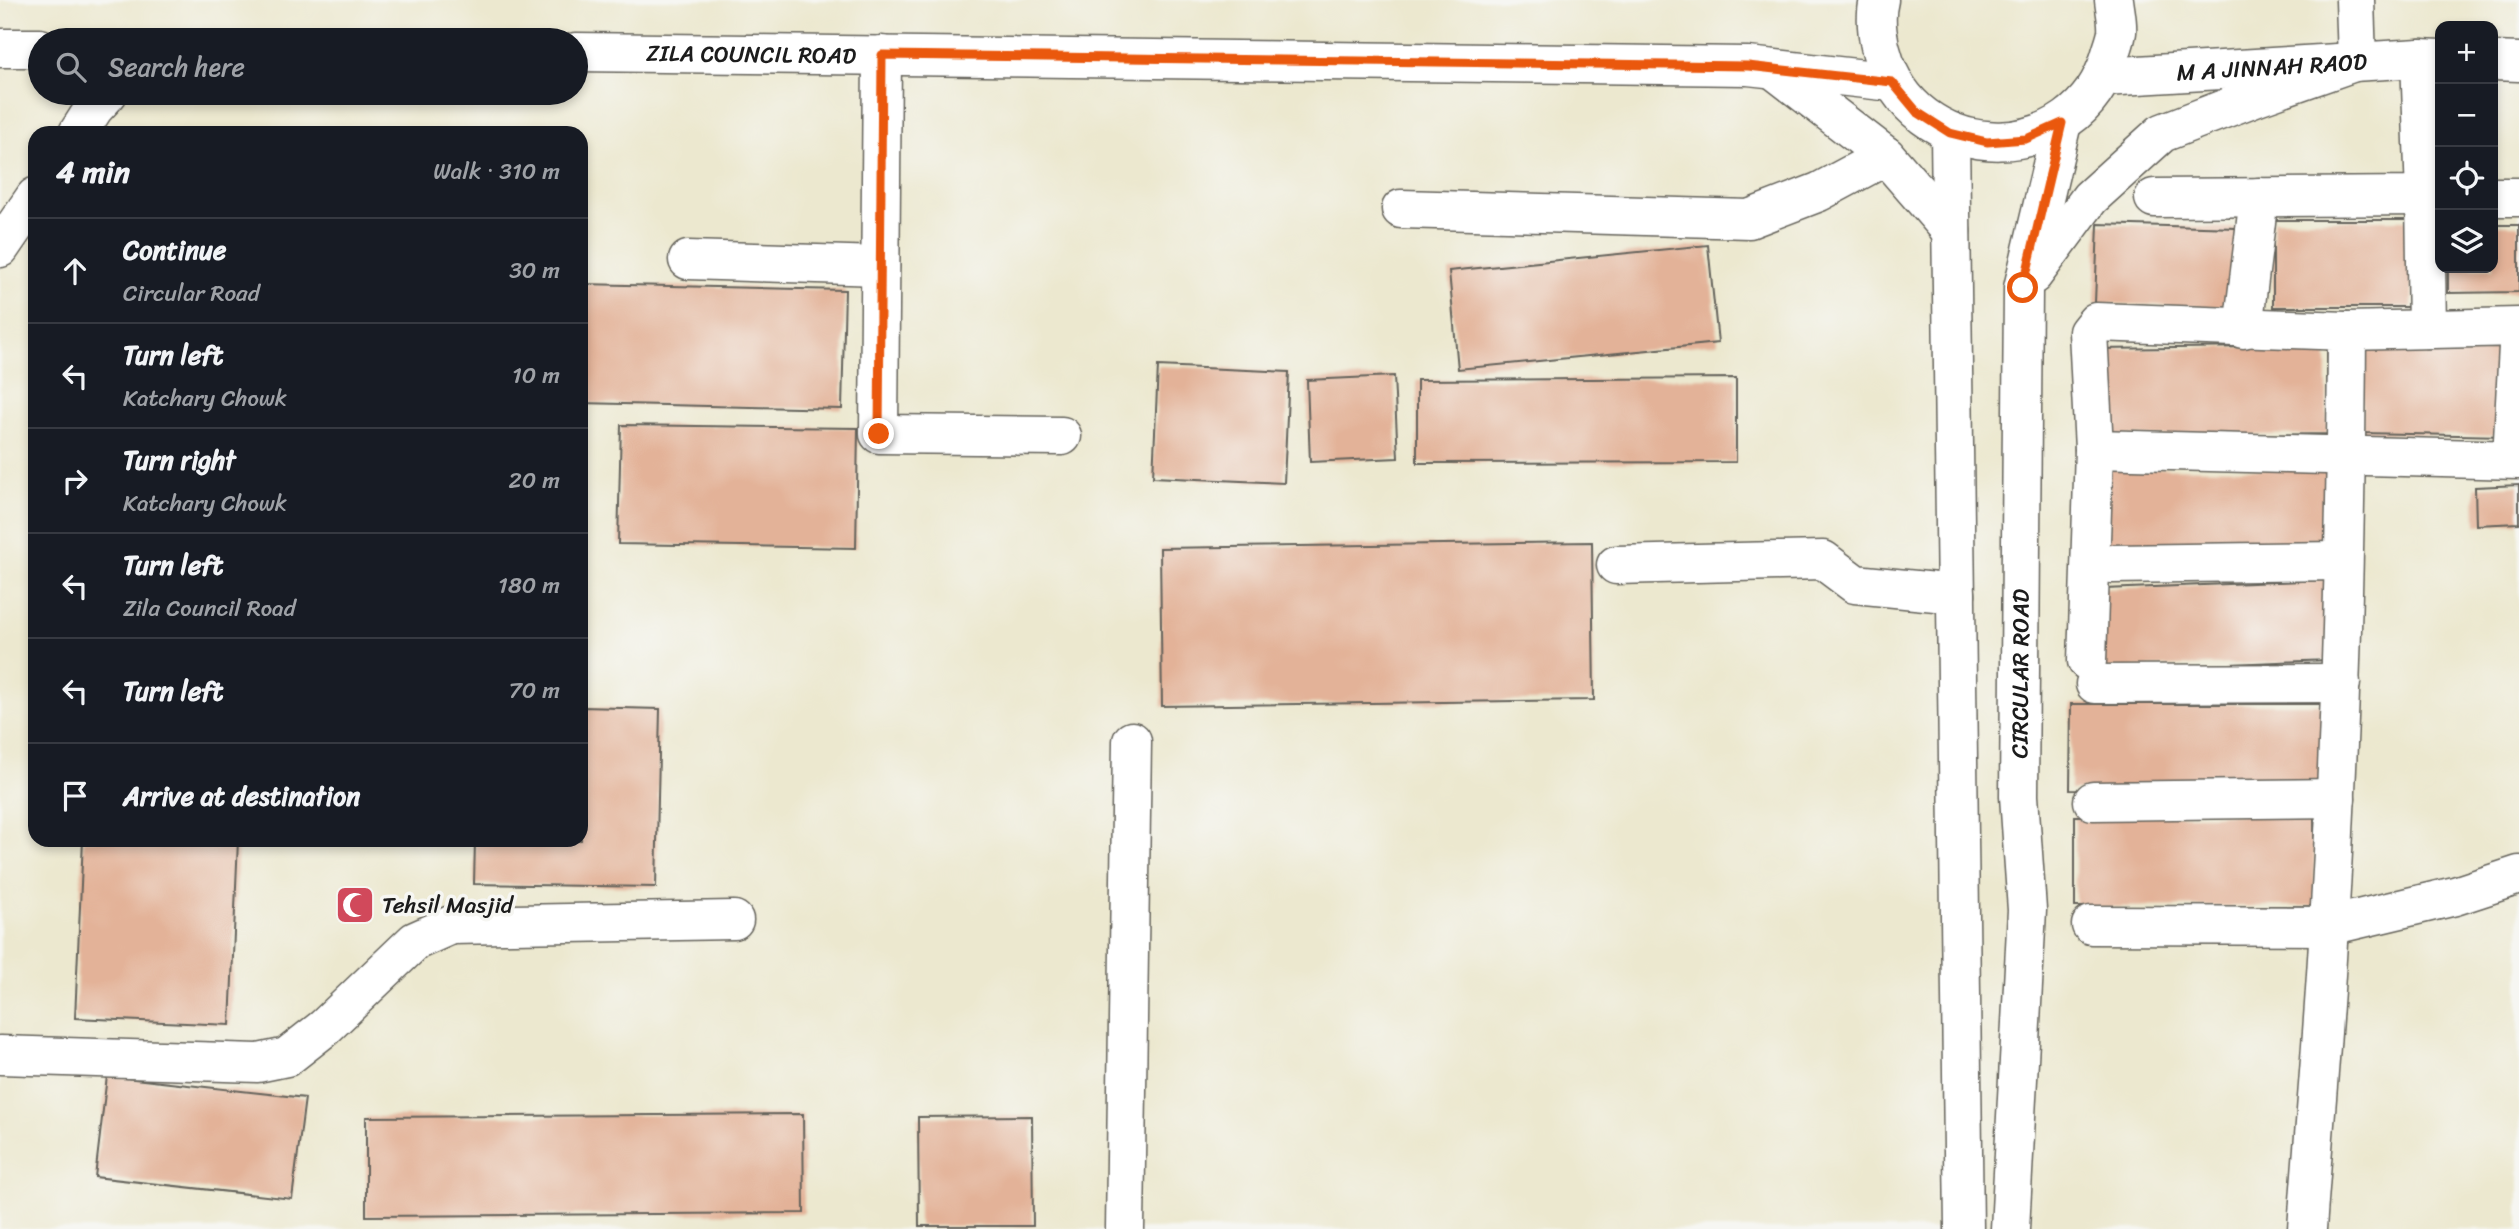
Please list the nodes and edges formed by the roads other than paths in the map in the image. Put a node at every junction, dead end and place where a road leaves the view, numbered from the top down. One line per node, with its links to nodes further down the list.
1 (1879, 0): 14 (street)
2 (2114, 0): 13 (street)
3 (2355, 0): 9 (street)
4 (0, 48): 5 (street)
5 (28, 48)
6 (588, 52): 7 (street, ZILA COUNCIL ROAD)
7 (882, 55): 12 (street, ZILA COUNCIL ROAD); 30 (street)
8 (2430, 58): 9 (street, M A JINNAH RAOD); 20 (street)
9 (2357, 61): 13 (street, M A JINNAH RAOD); 31 (street)
10 (2498, 61): 11 (street)
11 (2519, 62)
12 (1773, 69): 14 (street, ZILA COUNCIL ROAD); 19 (street)
13 (2104, 77): 16 (street)
14 (1892, 82): 18 (street)
15 (97, 105): 17 (street)
16 (2062, 123): 18 (street); 31 (street, CIRCULAR ROAD)
17 (82, 126)
18 (1950, 133): 27 (street)
19 (1886, 156): 26 (street); 27 (street)
20 (2433, 196): 24 (street); 33 (street)
21 (2498, 197): 22 (street)
22 (2519, 197)
23 (2154, 198): 24 (street)
24 (2259, 198): 32 (street)
25 (28, 207): 28 (street)
26 (1401, 209)
27 (1951, 231): 42 (street)
28 (0, 248)
29 (688, 260): 30 (street)
30 (880, 266): 35 (street)
31 (2023, 288): 54 (street, CIRCULAR ROAD)
32 (2243, 329): 34 (street); 36 (street)
33 (2427, 329): 34 (street); 38 (street)
34 (2347, 331): 37 (street)
35 (1062, 436)
36 (2094, 449): 37 (street); 43 (street)
37 (2346, 455): 38 (street); 39 (street)
38 (2515, 459)
39 (2343, 561): 40 (street); 43 (street)
40 (2112, 564)
41 (1616, 565): 42 (street)
42 (1956, 594): 52 (street)
43 (2341, 683): 45 (street)
44 (1132, 741): 53 (street)
45 (2336, 798): 46 (street); 50 (street)
46 (2092, 801)
47 (2519, 874): 50 (street)
48 (734, 920): 51 (street)
49 (2091, 925): 50 (street)
50 (2329, 926): 55 (street)
51 (0, 1055)
52 (1959, 1220)
53 (1125, 1229)
54 (2010, 1229)
55 (2307, 1229)

